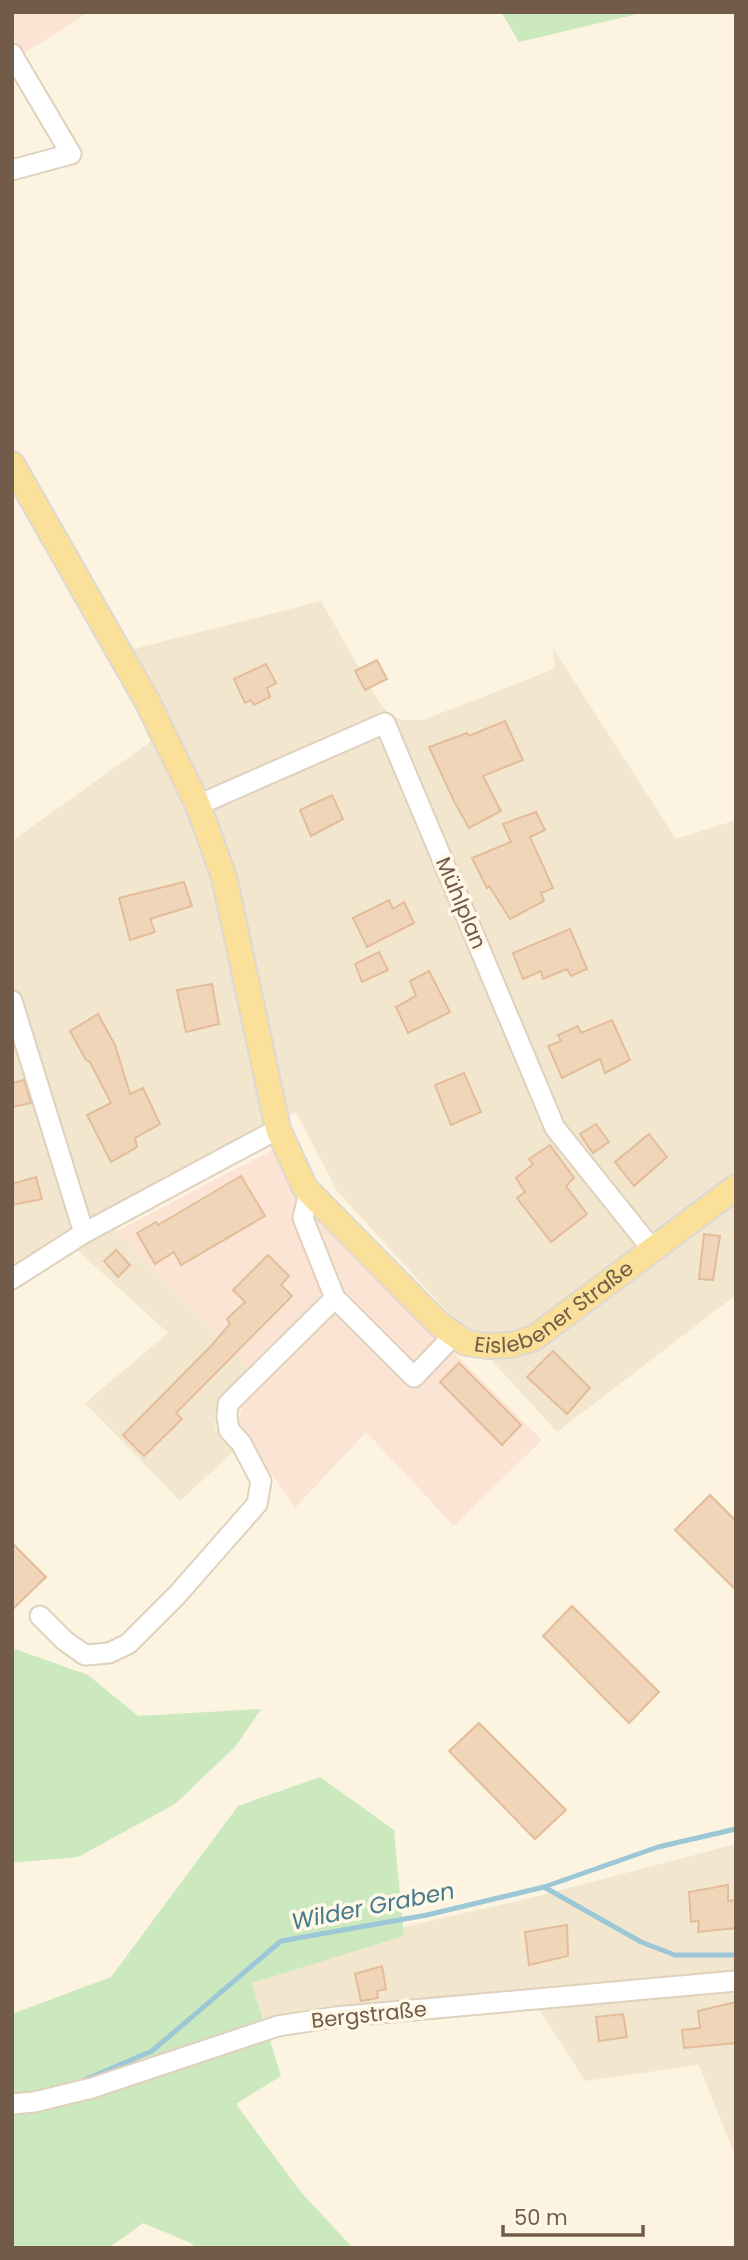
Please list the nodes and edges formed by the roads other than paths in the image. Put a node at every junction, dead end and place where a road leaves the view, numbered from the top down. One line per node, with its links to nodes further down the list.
1 (12, 54): 2 (street)
2 (12, 170)
3 (12, 464): 4 (main road, Eislebener Straße)
4 (198, 805): 6 (main road, Eislebener Straße); 10 (street, Mühlplan)
5 (12, 1001): 9 (street)
6 (278, 1129): 8 (main road, Eislebener Straße); 9 (street)
7 (736, 1187): 10 (main road, Eislebener Straße)
8 (309, 1192): 12 (street); 13 (main road, Eislebener Straße)
9 (84, 1233): 11 (street)
10 (652, 1249): 13 (main road, Eislebener Straße)
11 (12, 1279)
12 (335, 1298): 13 (street); 14 (street)
13 (454, 1335)
14 (40, 1616)
15 (736, 1980): 16 (street, Bergstraße)
16 (12, 2104)

